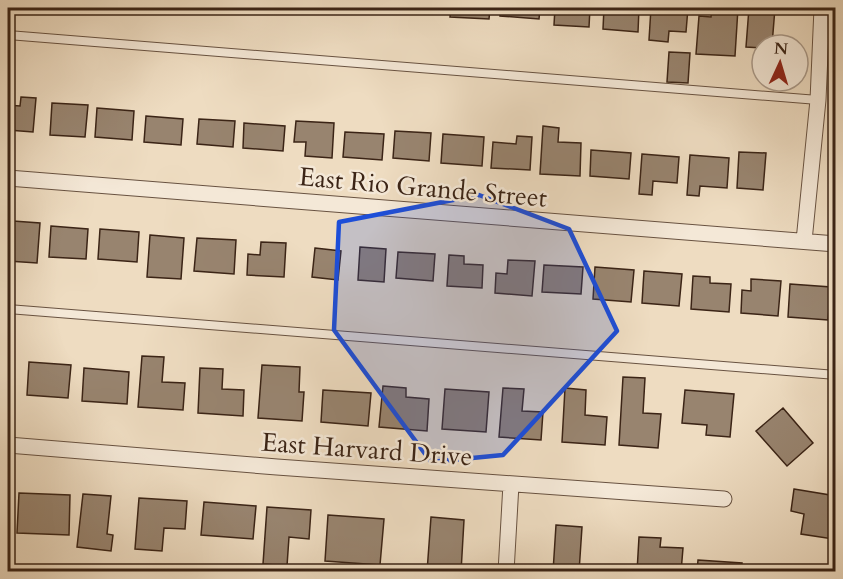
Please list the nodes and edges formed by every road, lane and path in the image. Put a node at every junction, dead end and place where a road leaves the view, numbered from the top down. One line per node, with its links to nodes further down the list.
1 (822, 8): 3 (street)
2 (8, 35): 3 (lane)
3 (818, 100): 5 (street)
4 (8, 177): 5 (street, East Rio Grande Street)
5 (804, 241): 6 (street, East Rio Grande Street)
6 (836, 244)
7 (8, 309): 8 (lane)
8 (836, 375)
9 (8, 445): 10 (street, East Harvard Drive)
10 (511, 484): 11 (street, East Harvard Drive); 12 (street)
11 (724, 499)
12 (506, 572)

